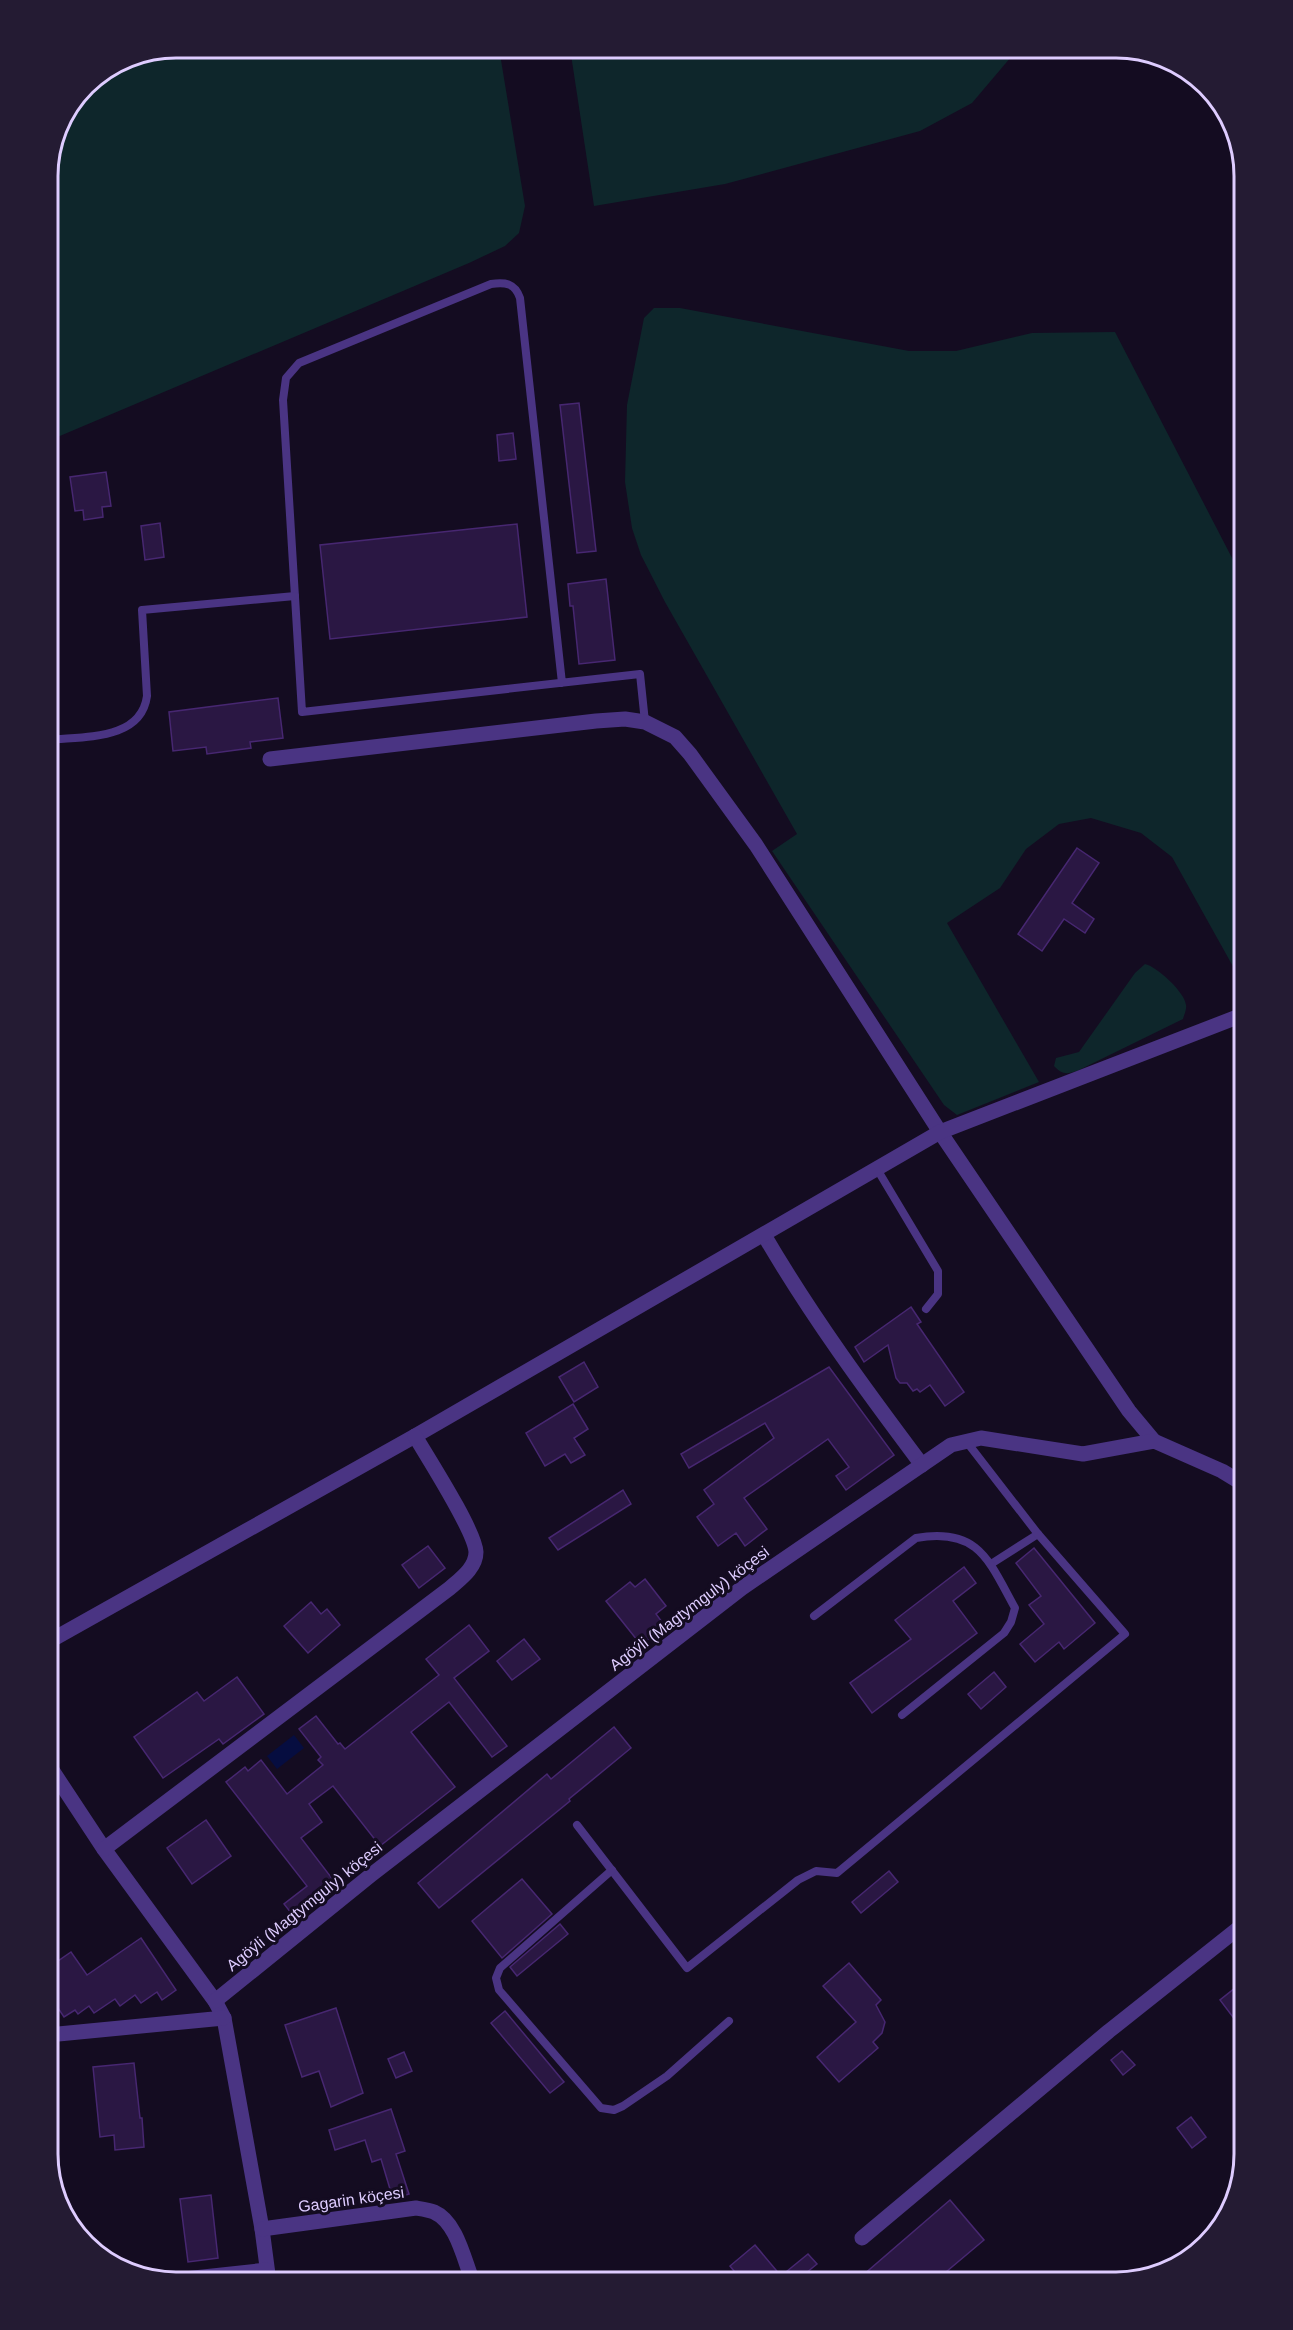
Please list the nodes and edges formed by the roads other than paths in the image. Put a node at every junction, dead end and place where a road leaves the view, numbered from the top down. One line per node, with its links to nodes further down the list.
1 (295, 596): 2 (lane); 2 (lane); 4 (lane)
2 (562, 683): 3 (lane)
3 (645, 722): 5 (street); 7 (street)
4 (59, 739)
5 (270, 759)
6 (1234, 1018): 7 (street)
7 (940, 1132): 8 (street); 13 (street)
8 (877, 1169): 9 (street); 10 (lane)
9 (764, 1235): 11 (street); 14 (street)
10 (926, 1309)
11 (415, 1436): 19 (street); 23 (street)
12 (966, 1441): 13 (street, Agöýli (Magtymguly) köçesi); 14 (street, Agöýli (Magtymguly) köçesi); 16 (lane)
13 (1155, 1441): 15 (street)
14 (922, 1465): 26 (street, Agöýli (Magtymguly) köçesi)
15 (1234, 1478)
16 (1038, 1534): 17 (lane); 24 (lane)
17 (991, 1564): 18 (lane); 20 (lane)
18 (814, 1616)
19 (58, 1635)
20 (902, 1715)
21 (58, 1780): 23 (street)
22 (577, 1825): 24 (lane)
23 (104, 1850): 26 (street)
24 (612, 1870): 28 (lane)
25 (1234, 1932): 31 (street)
26 (215, 2001): 27 (street)
27 (224, 2018): 29 (street); 30 (street)
28 (729, 2021)
29 (58, 2034)
30 (262, 2229): 32 (street); 33 (street, Gagarin köçesi)
31 (862, 2238)
32 (267, 2271)
33 (469, 2271)

